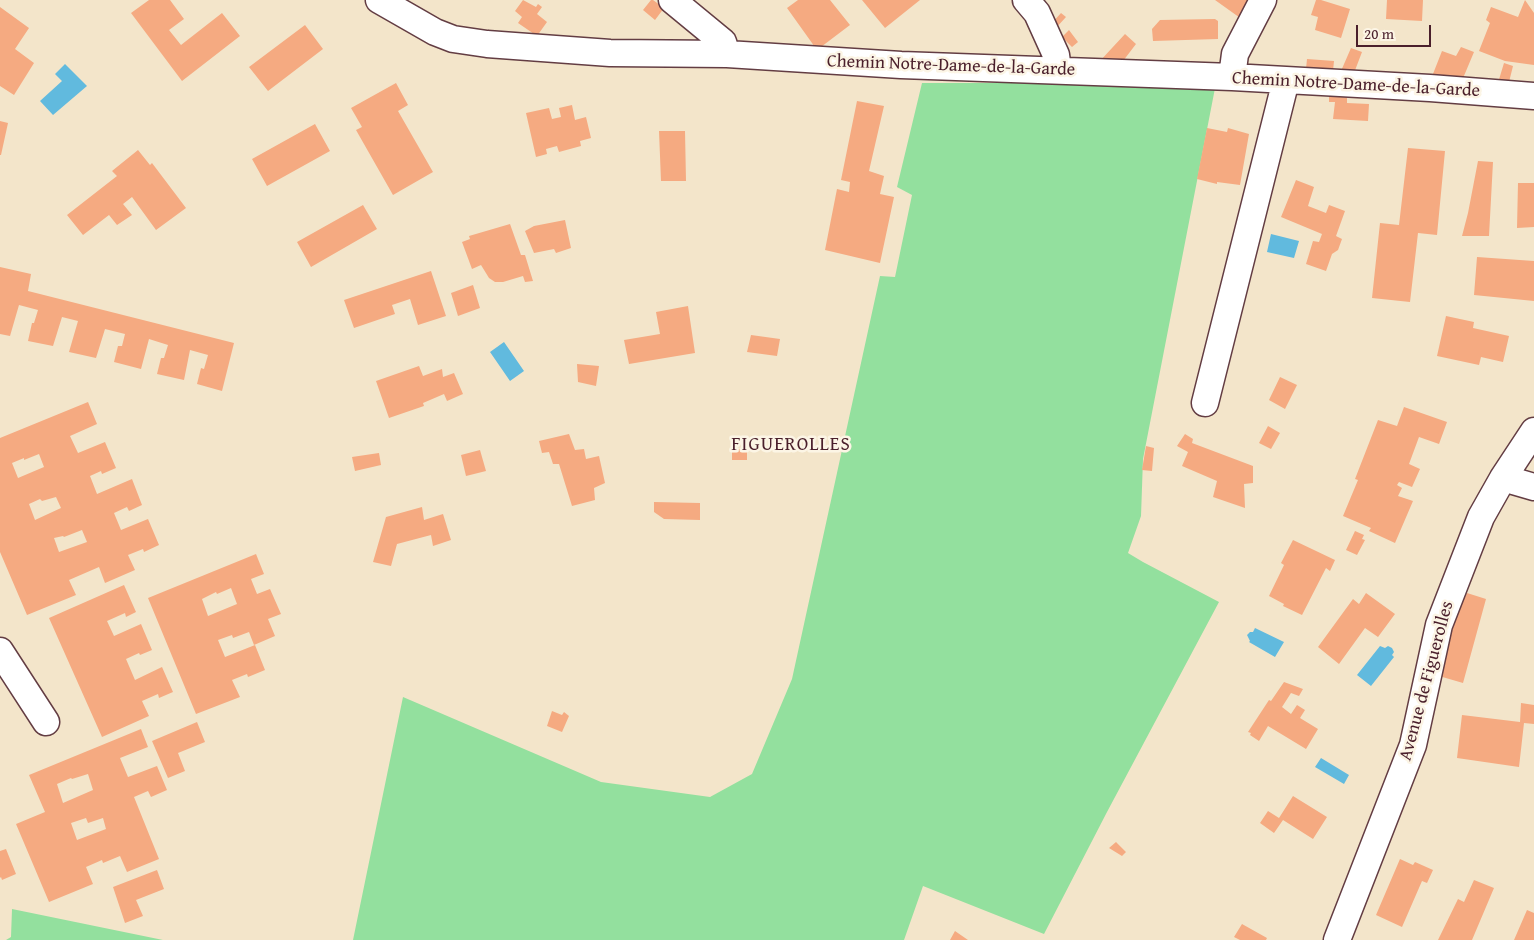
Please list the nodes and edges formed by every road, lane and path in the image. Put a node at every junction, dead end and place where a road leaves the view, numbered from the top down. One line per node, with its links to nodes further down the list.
1 (378, 0): 5 (street, Chemin Notre-Dame-de-la-Garde)
2 (672, 0): 5 (street)
3 (1026, 0): 6 (street)
4 (1263, 0): 7 (street)
5 (727, 54): 6 (street, Chemin Notre-Dame-de-la-Garde)
6 (1058, 70): 7 (street, Chemin Notre-Dame-de-la-Garde)
7 (1232, 77): 8 (street, Chemin Notre-Dame-de-la-Garde)
8 (1286, 80): 9 (street, Chemin Notre-Dame-de-la-Garde); 10 (street)
9 (1534, 96)
10 (1205, 403)
11 (1534, 431): 12 (street, Avenue de Figuerolles)
12 (1503, 478): 13 (street); 16 (street, Avenue de Figuerolles)
13 (1534, 487)
14 (0, 651): 15 (street)
15 (46, 722)
16 (1337, 940)

